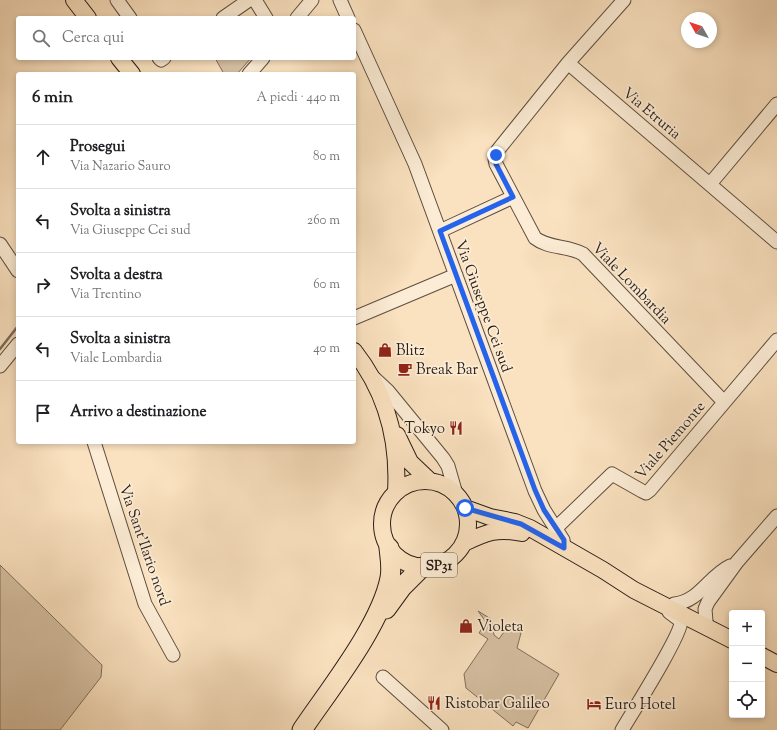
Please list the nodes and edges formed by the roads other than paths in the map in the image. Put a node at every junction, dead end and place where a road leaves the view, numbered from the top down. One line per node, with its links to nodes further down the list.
1 (74, 0): 8 (main road)
2 (117, 0): 9 (street)
3 (249, 0): 10 (street)
4 (255, 0): 11 (street)
5 (312, 0): 12 (street)
6 (340, 0): 13 (street)
7 (624, 0): 17 (street)
8 (86, 16)
9 (129, 16)
10 (226, 16)
11 (265, 16)
12 (299, 16)
13 (347, 16)
14 (356, 34): 23 (street, Via Giuseppe Cei sud)
15 (122, 60): 18 (main road)
16 (261, 60): 19 (street)
17 (568, 63): 21 (street, Via Etruria); 22 (street, Viale Lombardia)
18 (130, 72)
19 (251, 72)
20 (777, 104): 21 (street)
21 (710, 184): 24 (street, Via Etruria)
22 (513, 197): 23 (street); 34 (street, Viale Lombardia)
23 (440, 231): 27 (street, Via Giuseppe Cei sud)
24 (777, 242)
25 (0, 244): 26 (street)
26 (16, 268)
27 (456, 275): 28 (street); 42 (street, Via Giuseppe Cei sud)
28 (356, 317)
29 (777, 340): 34 (street, Viale Piemonte)
30 (16, 346): 32 (street)
31 (356, 354): 33 (main road)
32 (0, 366)
33 (373, 377): 35 (main road); 39 (street)
34 (724, 402): 42 (street, Viale Piemonte)
35 (388, 414): 37 (main road); 38 (main road)
36 (95, 444): 57 (street, Via Sant'Ilario nord)
37 (430, 481): 38 (main road, SP31); 39 (main road, SP31)
38 (396, 492): 45 (main road, SP31)
39 (456, 494): 40 (main road, SP31)
40 (465, 508): 43 (main road); 44 (main road, SP31)
41 (777, 516): 47 (street)
42 (557, 527): 46 (street, Via Giuseppe Cei sud)
43 (544, 537): 44 (main road); 46 (main road)
44 (464, 542): 48 (main road, SP31)
45 (389, 548): 48 (main road, SP31); 62 (highway)
46 (564, 548): 49 (main road)
47 (737, 562): 51 (street); 52 (street)
48 (422, 567): 63 (highway)
49 (603, 570): 50 (main road); 51 (main road)
50 (648, 597): 52 (main road); 55 (street)
51 (674, 604): 52 (main road)
52 (705, 623): 53 (main road); 54 (main road); 55 (street)
53 (729, 633)
54 (729, 638)
55 (668, 652): 65 (street)
56 (765, 652): 59 (main road)
57 (174, 655)
58 (765, 658): 60 (main road)
59 (777, 658)
60 (777, 664)
61 (383, 677): 64 (street)
62 (302, 730)
63 (310, 730)
64 (442, 730)
65 (622, 730)

